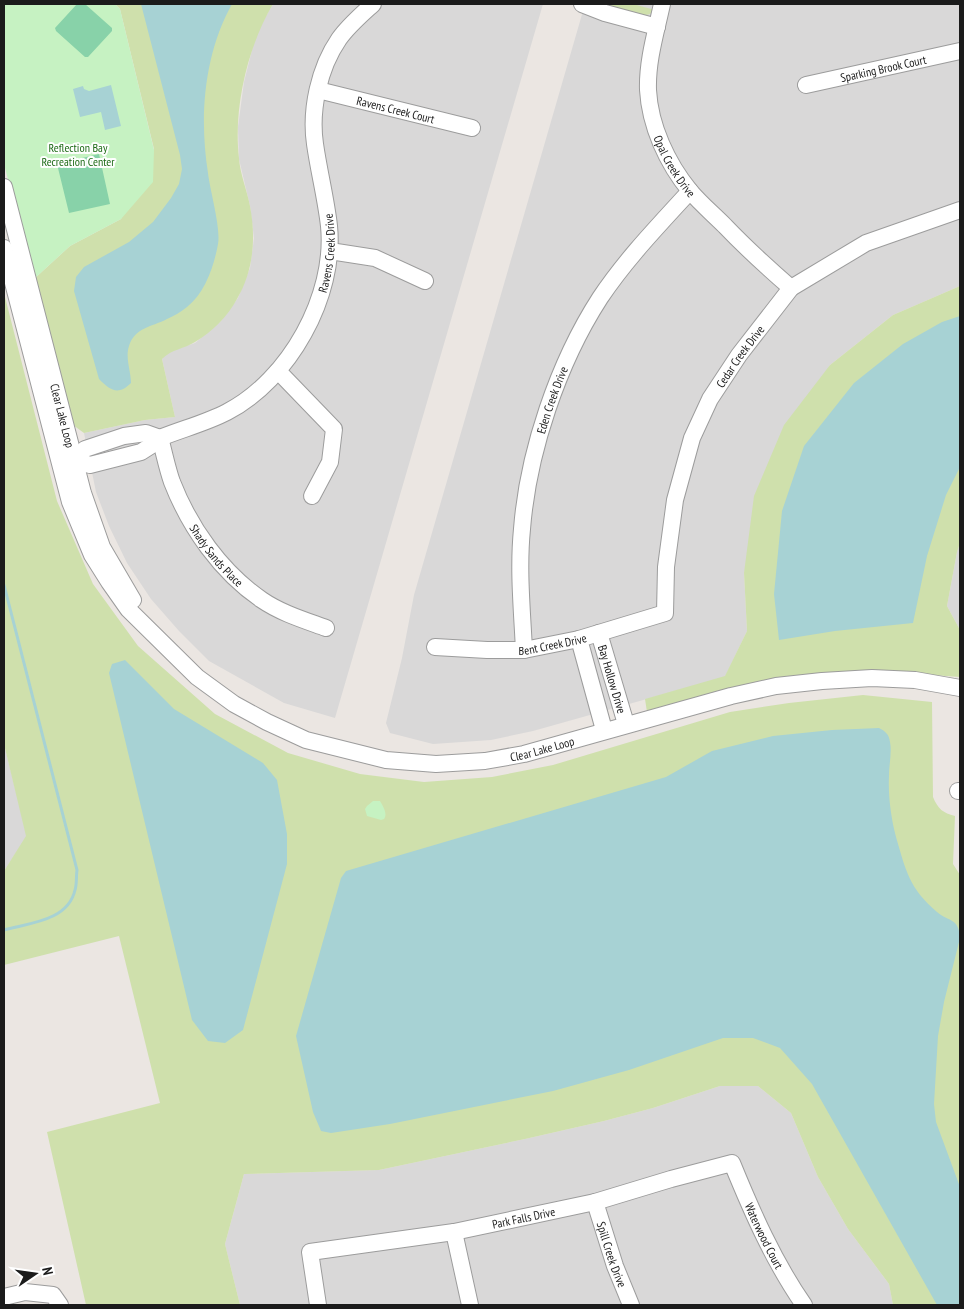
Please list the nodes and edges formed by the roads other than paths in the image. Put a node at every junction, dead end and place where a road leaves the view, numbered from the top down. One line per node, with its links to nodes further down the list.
1 (373, 4): 7 (street, Ravens Creek Drive)
2 (582, 4): 4 (street)
3 (662, 4): 4 (street, Opal Creek Drive)
4 (657, 28): 10 (street, Opal Creek Drive)
5 (960, 51): 6 (street, Sparking Brook Court)
6 (806, 85)
7 (318, 90): 8 (street, Ravens Creek Court); 13 (street, Ravens Creek Drive)
8 (472, 128)
9 (4, 186): 12 (street, Clear Lake Loop)
10 (690, 191): 15 (street, Opal Creek Drive); 25 (street, Eden Creek Drive)
11 (960, 210): 15 (street, Cedar Creek Drive)
12 (6, 243): 18 (street, Clear Lake Loop)
13 (330, 251): 14 (street); 16 (street, Ravens Creek Drive)
14 (425, 282)
15 (791, 288): 20 (street, Cedar Creek Drive)
16 (278, 371): 17 (street, Ravens Creek Drive); 19 (street)
17 (160, 438): 18 (street, Ravens Creek Drive); 21 (street, Shady Sands Place)
18 (67, 462): 28 (street, Clear Lake Loop)
19 (312, 496)
20 (665, 613): 22 (street, Bent Creek Drive)
21 (326, 628)
22 (599, 633): 23 (street, Bent Creek Drive); 27 (street, Bay Hollow Drive)
23 (579, 639): 25 (street, Bent Creek Drive); 28 (street, Bay Hollow Drive)
24 (435, 646): 25 (street, Bent Creek Drive)
25 (524, 650)
26 (960, 688): 27 (street, Clear Lake Loop)
27 (626, 724): 28 (street, Clear Lake Loop)
28 (604, 730)
29 (732, 1163): 30 (street, Park Falls Drive); 37 (street, Waterwood Court)
30 (595, 1202): 31 (street, Park Falls Drive); 36 (street, Spill Creek Drive)
31 (454, 1232): 34 (street, Park Falls Drive); 35 (street)
32 (4, 1297): 33 (street)
33 (56, 1300)
34 (318, 1305)
35 (470, 1305)
36 (631, 1305)
37 (804, 1305)

